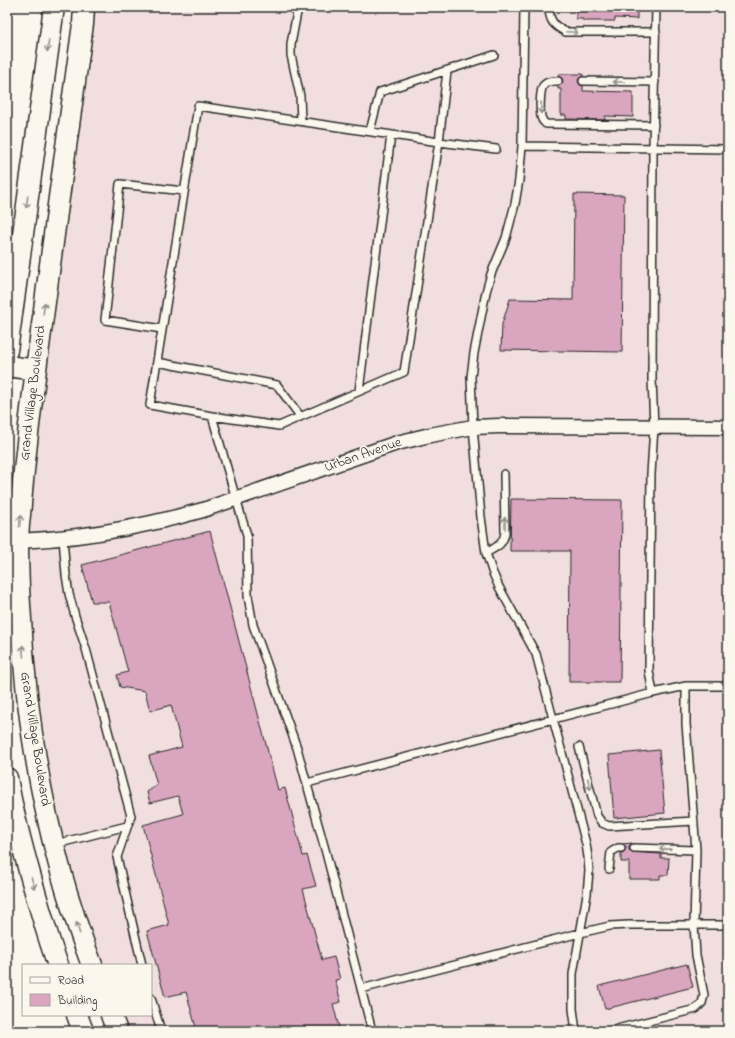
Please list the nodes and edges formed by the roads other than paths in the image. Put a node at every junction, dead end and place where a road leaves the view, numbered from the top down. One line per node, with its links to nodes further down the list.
1 (54, 7): 22 (street, one-way to 22)
2 (84, 7): 23 (street, Grand Village Boulevard)
3 (298, 7): 13 (lane)
4 (524, 7): 18 (lane)
5 (549, 7): 7 (lane, one-way to 7)
6 (656, 7): 7 (lane)
7 (656, 32): 12 (lane)
8 (494, 55): 9 (lane)
9 (446, 71): 15 (lane); 17 (lane)
10 (558, 81): 14 (lane, one-way to 14)
11 (583, 82): 12 (lane, one-way to 11)
12 (655, 82): 14 (lane)
13 (300, 121): 15 (lane); 24 (lane)
14 (654, 125): 19 (lane)
15 (370, 132): 16 (lane)
16 (391, 135): 17 (lane); 30 (lane)
17 (439, 142): 20 (lane); 30 (lane)
18 (522, 146): 19 (lane); 33 (lane)
19 (654, 147): 21 (lane); 34 (lane)
20 (496, 149)
21 (728, 149)
22 (31, 174): 23 (street); 26 (street, one-way to 26)
23 (61, 178): 29 (street, Grand Village Boulevard, one-way to 23)
24 (184, 190): 25 (lane); 25 (lane)
25 (162, 329): 27 (lane)
26 (7, 351)
27 (157, 362): 31 (lane); 32 (lane)
28 (7, 366): 29 (street)
29 (36, 370): 39 (street, Grand Village Boulevard, one-way to 29)
30 (359, 391): 32 (lane)
31 (212, 416): 32 (lane); 37 (lane)
32 (300, 416)
33 (472, 427): 34 (street, Urban Avenue); 37 (street, Urban Avenue); 40 (lane)
34 (654, 427): 35 (street, Urban Avenue); 43 (lane)
35 (728, 427)
36 (504, 474): 40 (lane, one-way to 36)
37 (236, 499): 38 (street, Urban Avenue); 47 (lane)
38 (63, 538): 39 (street, Urban Avenue); 49 (lane)
39 (13, 541): 50 (street, Grand Village Boulevard, one-way to 39)
40 (486, 553): 44 (lane)
41 (686, 686): 42 (lane); 43 (lane); 48 (lane)
42 (728, 686)
43 (653, 693): 44 (lane)
44 (553, 719): 47 (lane); 58 (lane)
45 (579, 747): 48 (lane, one-way to 48)
46 (7, 778): 54 (street)
47 (307, 783): 62 (lane)
48 (694, 821): 53 (lane)
49 (128, 826): 50 (lane); 61 (lane)
50 (54, 845): 54 (street); 60 (street, Grand Village Boulevard, one-way to 50)
51 (621, 848): 55 (lane)
52 (634, 848): 53 (lane, one-way to 52)
53 (696, 850): 56 (lane)
54 (23, 851): 59 (street, one-way to 59)
55 (609, 869)
56 (694, 925): 57 (lane); 58 (lane); 71 (lane)
57 (728, 925)
58 (580, 933): 62 (lane); 70 (lane)
59 (58, 964)
60 (92, 964)
61 (142, 964)
62 (361, 989): 69 (lane)
63 (152, 1001): 68 (lane)
64 (77, 1016): 66 (street)
65 (111, 1016): 67 (street)
66 (83, 1031)
67 (117, 1031)
68 (161, 1031)
69 (372, 1031)
70 (576, 1031)
71 (609, 1031)

